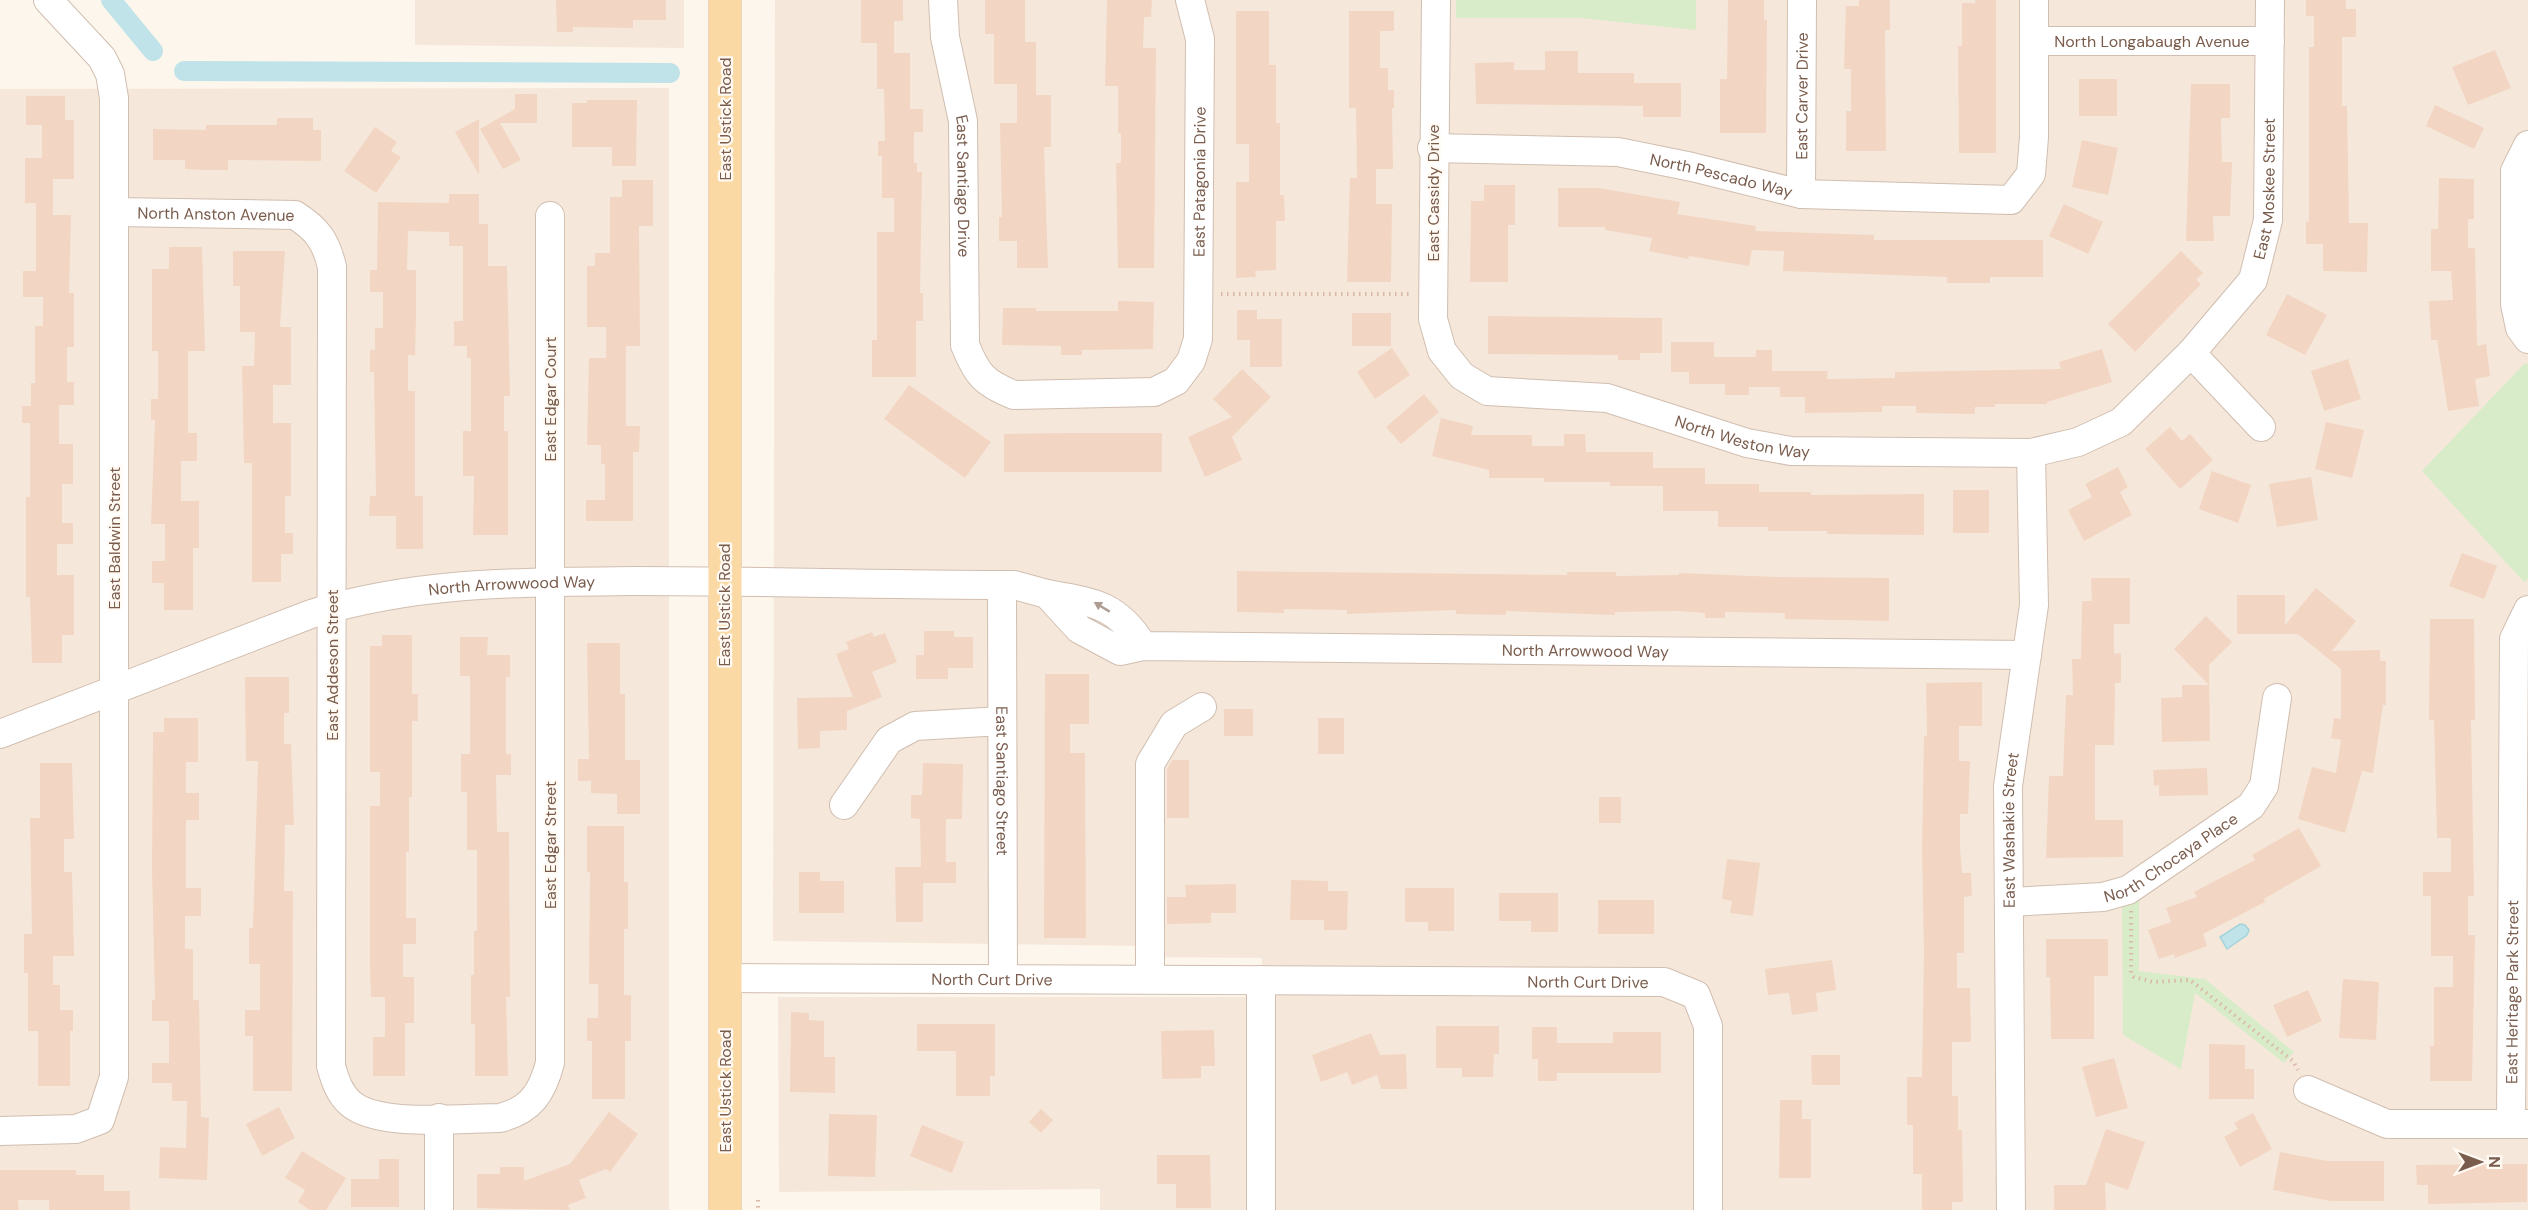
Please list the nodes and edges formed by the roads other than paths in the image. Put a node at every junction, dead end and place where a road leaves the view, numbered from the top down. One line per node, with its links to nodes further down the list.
1 (724, 0): 24 (main road, East Ustick Road)
2 (943, 0): 19 (street, East Santiago Drive)
3 (1190, 0): 19 (street, East Patagonia Drive)
4 (1436, 0): 12 (street, East Cassidy Drive)
5 (1802, 0): 13 (street, East Carver Drive)
6 (2034, 0): 9 (street)
7 (2270, 0): 10 (street, East Moskee Street)
8 (50, 1): 14 (street, East Baldwin Street)
9 (2034, 41): 10 (street, North Longabaugh Avenue); 13 (street, North Pescado Way)
10 (2270, 41): 18 (street, East Moskee Street)
11 (2528, 145): 17 (street)
12 (1432, 148): 13 (street, North Pescado Way); 20 (street, East Cassidy Drive)
13 (1801, 194)
14 (114, 212): 16 (street, North Anston Avenue); 29 (street, East Baldwin Street)
15 (550, 216): 23 (street, East Edgar Court)
16 (314, 227): 26 (street, East Addeson Street)
17 (2528, 339)
18 (2191, 353): 21 (street); 22 (street, East Moskee Street)
19 (1191, 362)
20 (1462, 376): 22 (street, North Weston Way)
21 (2261, 427)
22 (2031, 453): 28 (street, East Washakie Street)
23 (550, 582): 24 (street, North Arrowwood Way); 26 (street, North Arrowwood Way); 42 (street, East Edgar Street)
24 (724, 582): 25 (street, North Arrowwood Way); 37 (main road, East Ustick Road)
25 (1002, 585): 28 (street, North Arrowwood Way); 32 (street, East Santiago Street)
26 (332, 608): 29 (street, North Arrowwood Way); 42 (street, East Addeson Street)
27 (2528, 610): 35 (street, East Heritage Park Street)
28 (2027, 655): 36 (street, East Washakie Street)
29 (114, 688): 33 (street, North Arrowwood Way); 44 (street, East Baldwin Street)
30 (2277, 698): 36 (street, North Chocaya Place)
31 (1202, 707): 39 (street)
32 (1002, 721): 34 (street); 38 (street, East Santiago Street)
33 (0, 734)
34 (844, 805)
35 (2521, 830): 43 (street, East Heritage Park Street)
36 (2010, 902): 49 (street, East Washakie Street)
37 (724, 978): 38 (street, North Curt Drive); 46 (main road, East Ustick Road)
38 (1003, 978): 39 (street, North Curt Drive)
39 (1150, 980): 40 (street, North Curt Drive)
40 (1261, 980): 47 (street); 48 (street, North Curt Drive)
41 (2308, 1090): 43 (street)
42 (439, 1118): 45 (street)
43 (2519, 1124)
44 (0, 1131)
45 (439, 1210)
46 (725, 1210)
47 (1261, 1210)
48 (1708, 1210)
49 (2011, 1210)

